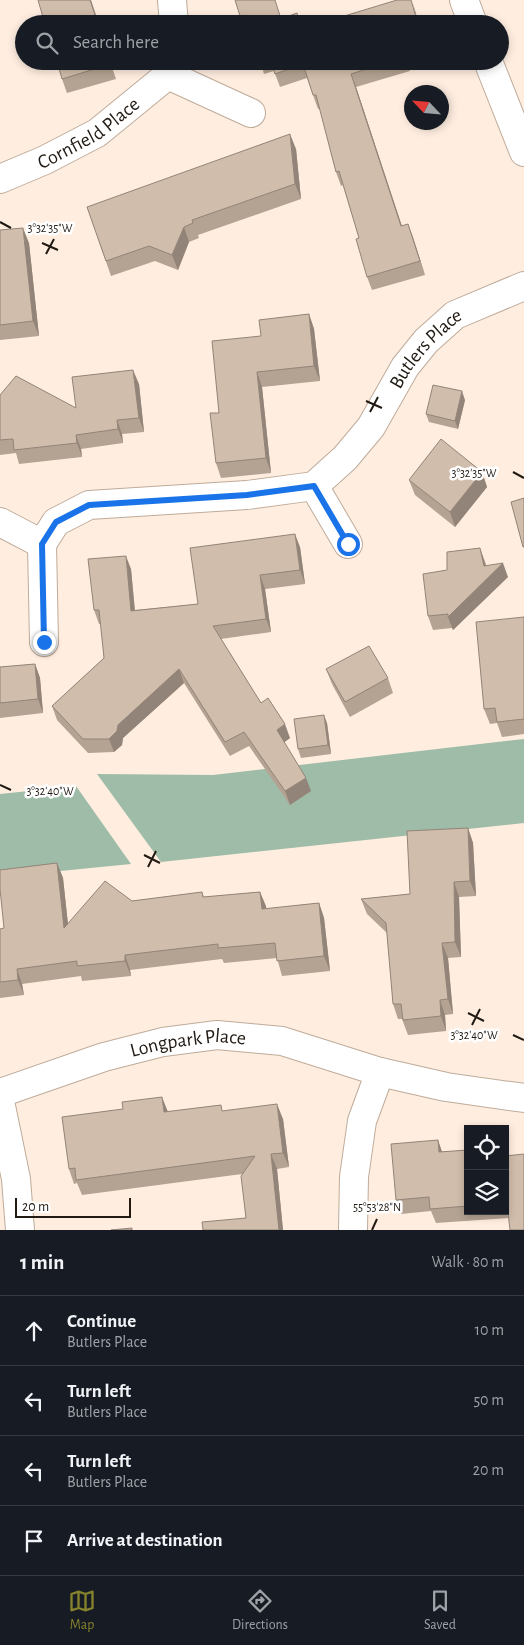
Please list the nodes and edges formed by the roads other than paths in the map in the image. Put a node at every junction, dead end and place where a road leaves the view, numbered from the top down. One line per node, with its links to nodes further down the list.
1 (172, 0): 3 (street)
2 (464, 0): 4 (street)
3 (173, 15)
4 (470, 15)
5 (167, 70): 10 (street, Cornfield Place)
6 (173, 70): 8 (street, Cornfield Place)
7 (492, 70): 9 (street)
8 (251, 113)
9 (524, 152)
10 (0, 179)
11 (524, 286): 12 (street, Butlers Place)
12 (314, 486): 14 (street); 15 (street)
13 (0, 522): 14 (street)
14 (42, 544): 16 (street)
15 (348, 544)
16 (44, 642)
17 (380, 1072): 18 (street, Longpark Place); 19 (street, Longpark Place); 22 (street)
18 (0, 1094)
19 (524, 1098)
20 (0, 1101): 21 (street)
21 (20, 1230)
22 (353, 1230)

